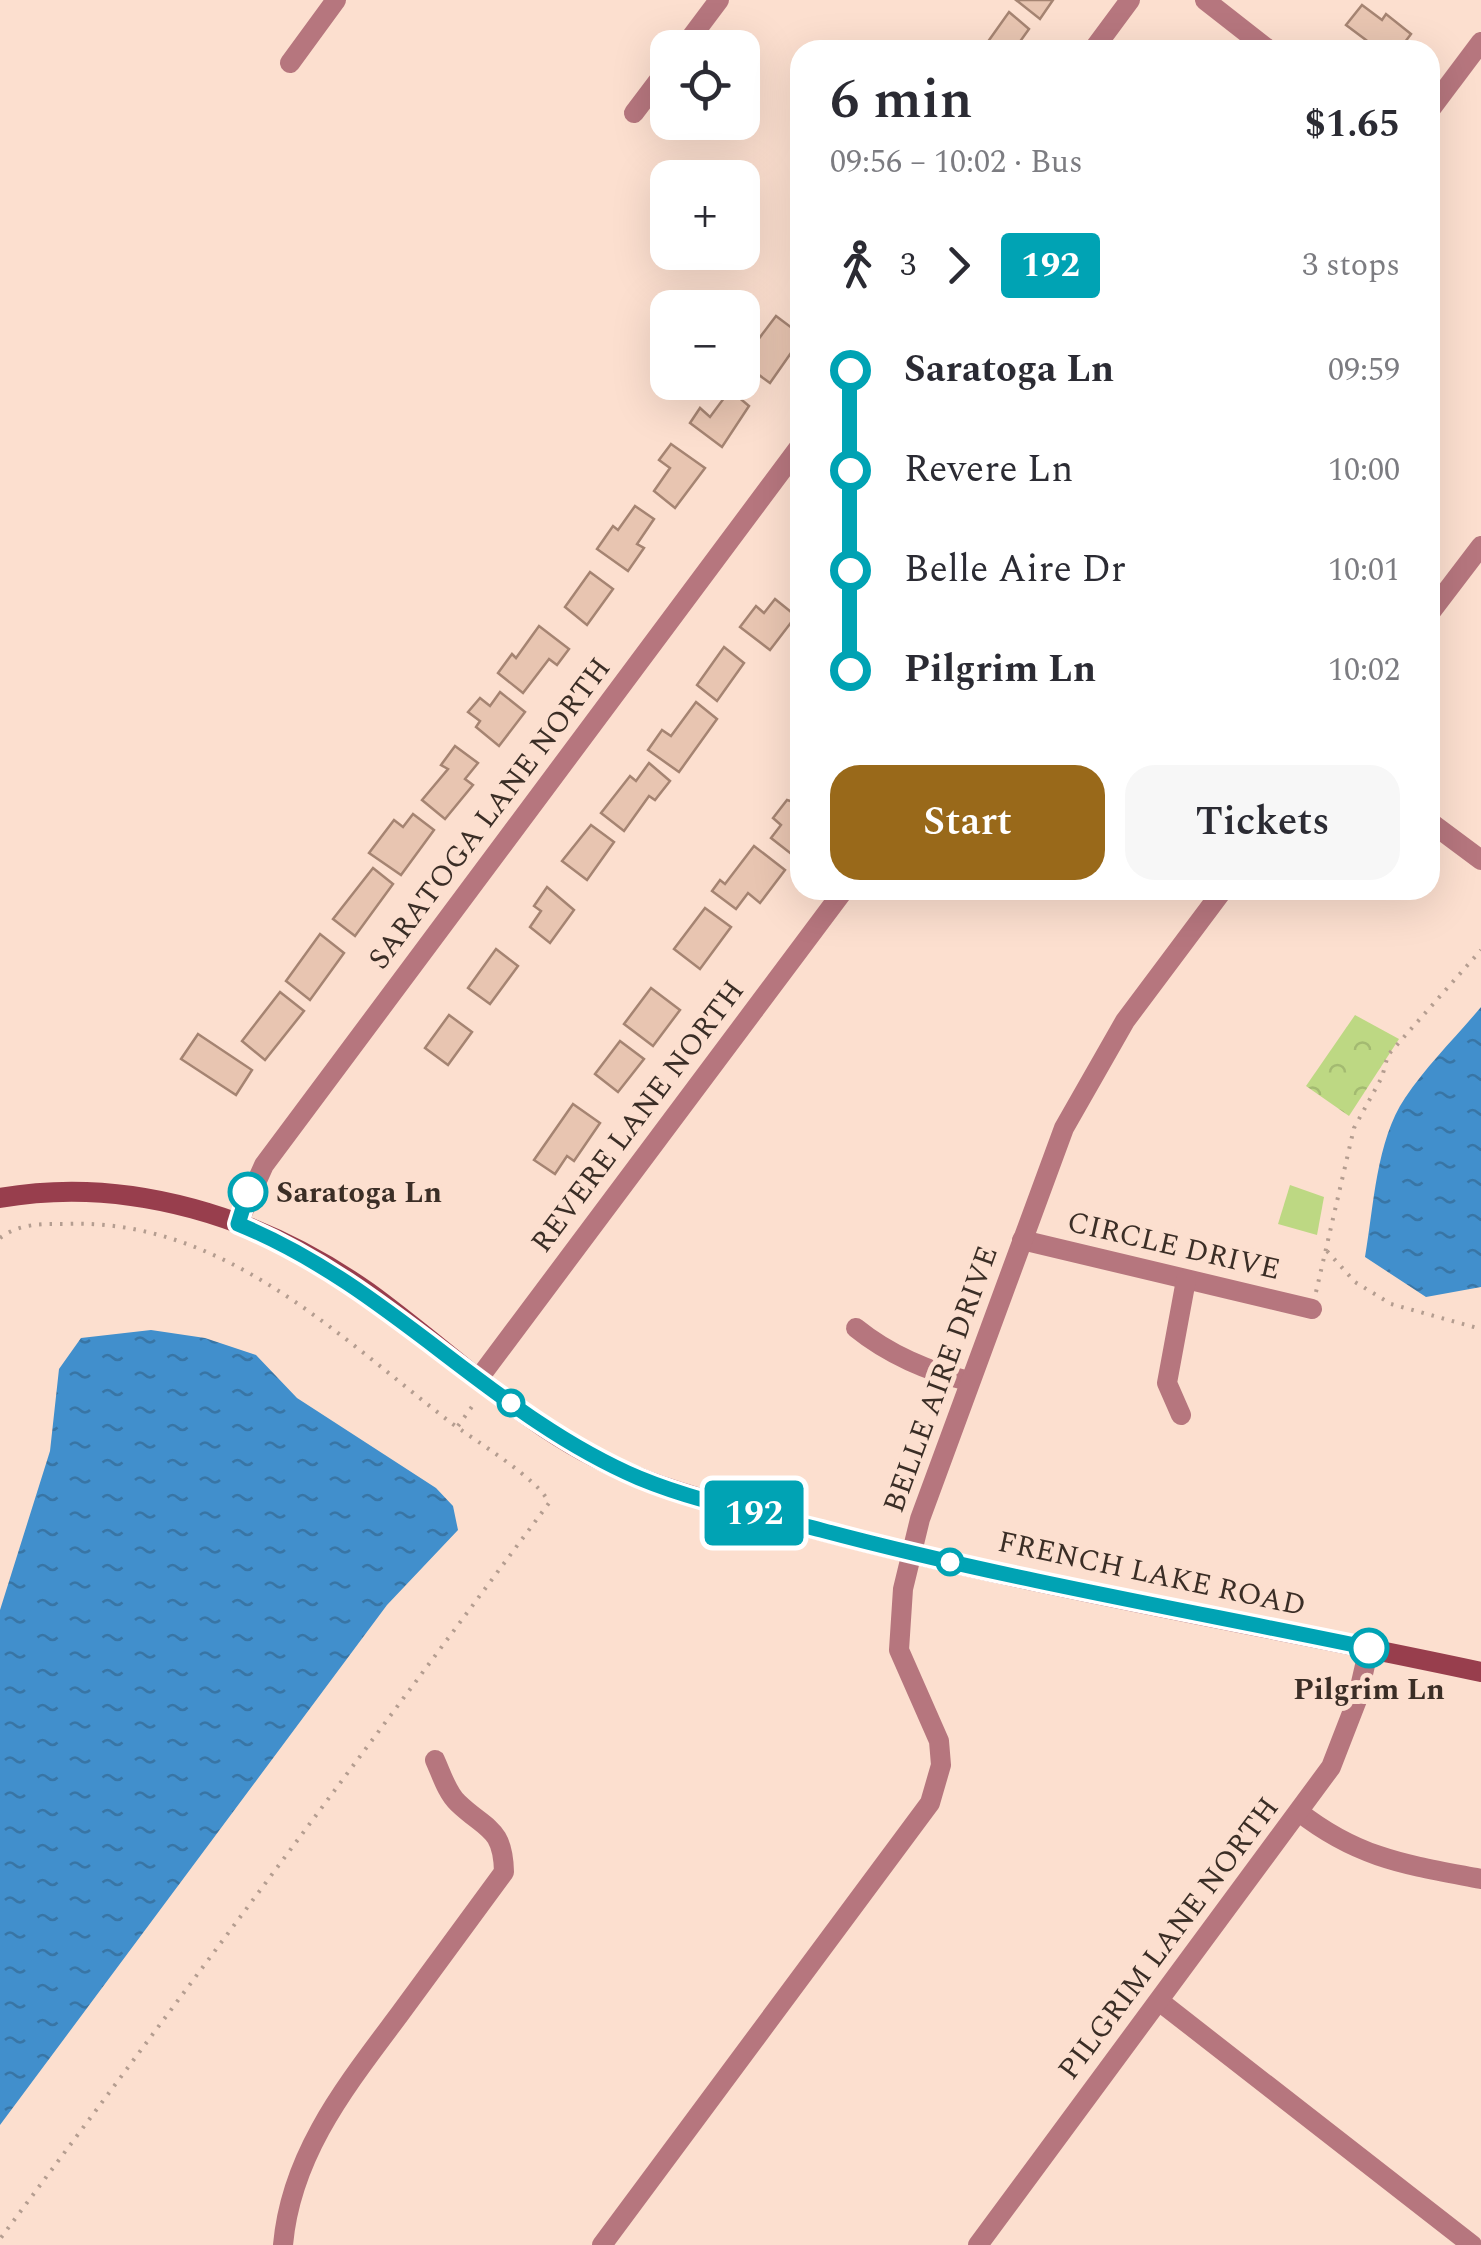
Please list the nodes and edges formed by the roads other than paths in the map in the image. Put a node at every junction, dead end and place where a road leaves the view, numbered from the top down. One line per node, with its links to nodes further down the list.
1 (336, 0): 9 (street)
2 (719, 0): 5 (street)
3 (1130, 0): 6 (street)
4 (1206, 0): 7 (street)
5 (696, 30)
6 (1100, 40)
7 (1256, 40)
8 (1481, 42): 11 (street)
9 (290, 63)
10 (650, 92): 12 (street)
11 (1440, 97)
12 (634, 113)
13 (790, 459): 21 (street, SARATOGA LANE NORTH)
14 (1481, 546): 15 (street)
15 (1440, 601)
16 (1440, 829): 17 (street)
17 (1481, 860)
18 (837, 900): 27 (street, REVERE LANE NORTH)
19 (1215, 900): 22 (street, BELLE AIRE DRIVE)
20 (0, 1198): 21 (street, FRENCH LAKE ROAD)
21 (238, 1224): 27 (street, FRENCH LAKE ROAD)
22 (1022, 1240): 23 (street, CIRCLE DRIVE); 26 (street, BELLE AIRE DRIVE)
23 (1186, 1280): 24 (street, CIRCLE DRIVE); 28 (street)
24 (1312, 1309)
25 (856, 1328): 26 (street)
26 (969, 1381): 29 (street, BELLE AIRE DRIVE)
27 (483, 1382): 29 (street, FRENCH LAKE ROAD)
28 (1181, 1415)
29 (910, 1554): 30 (street, FRENCH LAKE ROAD); 37 (street, BELLE AIRE DRIVE)
30 (1369, 1648): 31 (street, FRENCH LAKE ROAD); 33 (street, PILGRIM LANE NORTH)
31 (1481, 1672)
32 (435, 1760): 36 (street)
33 (1299, 1812): 34 (street); 35 (street, PILGRIM LANE NORTH)
34 (1481, 1879)
35 (1158, 2001): 38 (street, PILGRIM LANE NORTH); 39 (street)
36 (283, 2245)
37 (602, 2245)
38 (978, 2245)
39 (1472, 2245)

